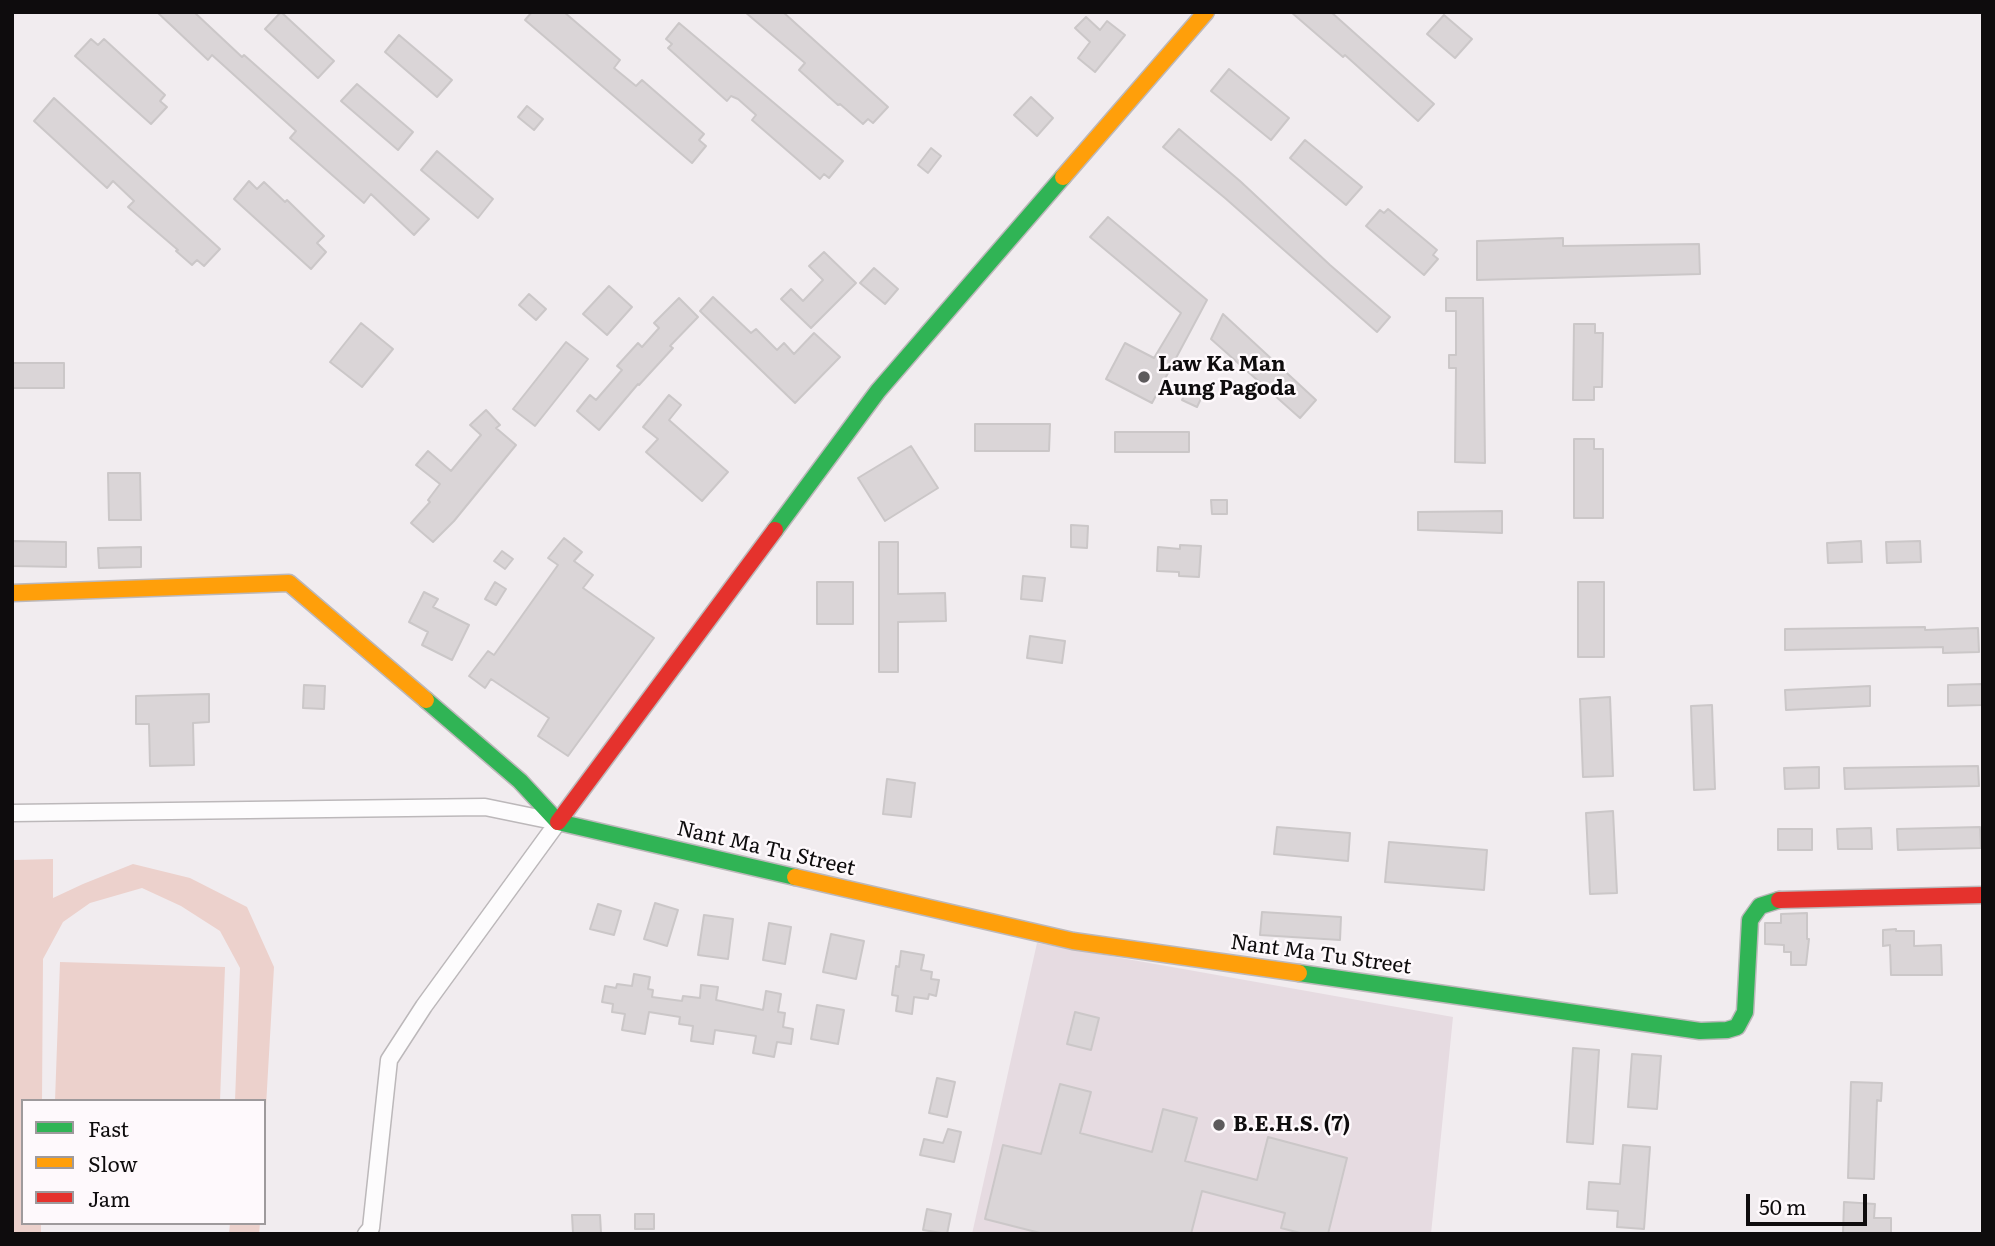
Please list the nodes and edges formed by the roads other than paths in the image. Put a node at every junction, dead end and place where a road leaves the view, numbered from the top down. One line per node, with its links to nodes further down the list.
1 (1206, 12): 4 (street)
2 (12, 593): 4 (street)
3 (12, 813): 4 (street)
4 (558, 822): 5 (street, Nant Ma Tu Street); 6 (street)
5 (1983, 895)
6 (366, 1234)

